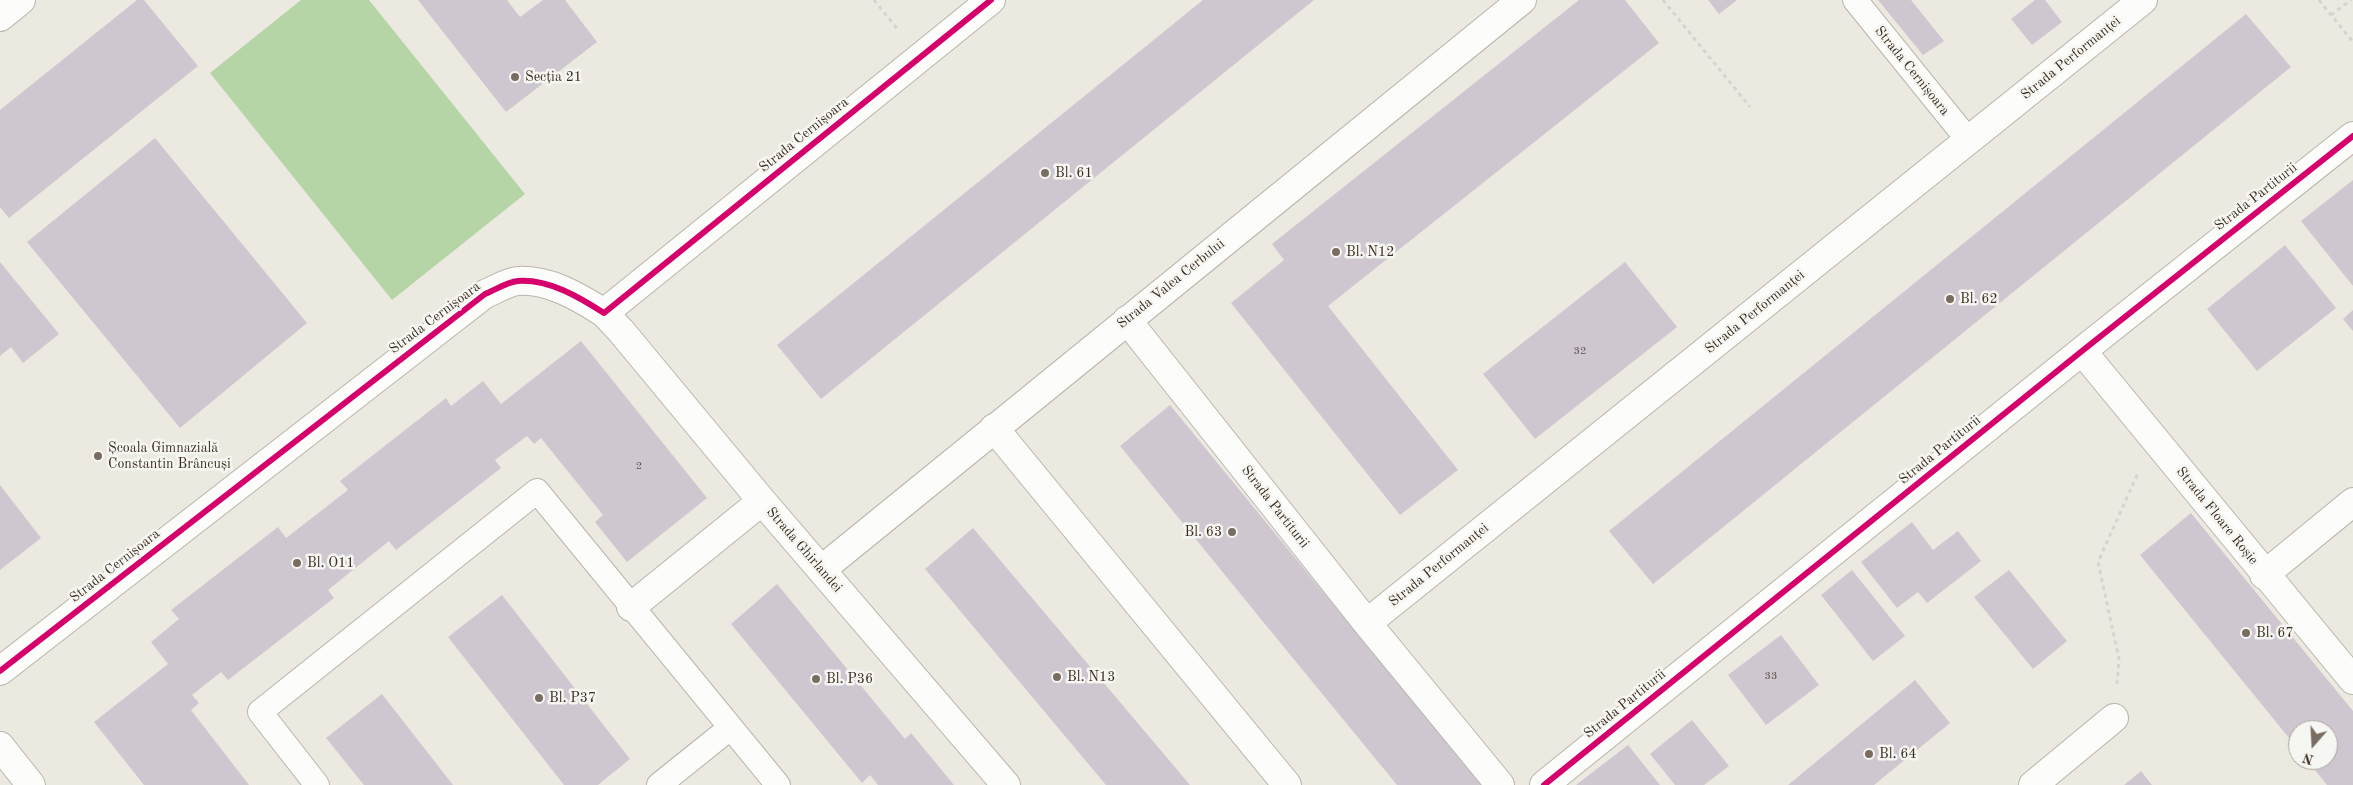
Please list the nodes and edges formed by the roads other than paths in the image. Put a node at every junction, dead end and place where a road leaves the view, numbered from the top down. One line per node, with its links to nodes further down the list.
1 (21, 0): 6 (street)
2 (990, 0): 9 (street, Strada Cernișoara)
3 (1522, 0): 10 (street, Strada Valea Cerbului)
4 (1855, 0): 8 (lane, Strada Cernișoara)
5 (2143, 0): 8 (street, Strada Performanței)
6 (0, 17)
7 (2353, 136): 11 (street, Strada Partiturii)
8 (1968, 141): 18 (street, Strada Performanței)
9 (604, 313): 13 (street, Strada Ghirlandei); 19 (street, Strada Cernișoara)
10 (1127, 320): 12 (street, Strada Valea Cerbului); 18 (street, Strada Partiturii)
11 (2082, 351): 16 (street, Strada Floare Roșie); 31 (street, Strada Partiturii)
12 (994, 428): 15 (street, Strada Valea Cerbului); 29 (street)
13 (762, 501): 15 (street, Strada Ghirlandei); 17 (street)
14 (2353, 502): 16 (street)
15 (821, 570): 28 (street, Strada Ghirlandei)
16 (2264, 575): 20 (street, Strada Floare Roșie)
17 (631, 607): 22 (lane); 25 (lane)
18 (1367, 623): 30 (street, Strada Partiturii)
19 (0, 671)
20 (2353, 680)
21 (2114, 718): 32 (street)
22 (730, 728): 26 (lane); 27 (lane)
23 (0, 746): 24 (street)
24 (31, 785)
25 (317, 785)
26 (659, 785)
27 (778, 785)
28 (1006, 785)
29 (1287, 785)
30 (1500, 785)
31 (1544, 785)
32 (2033, 785)

